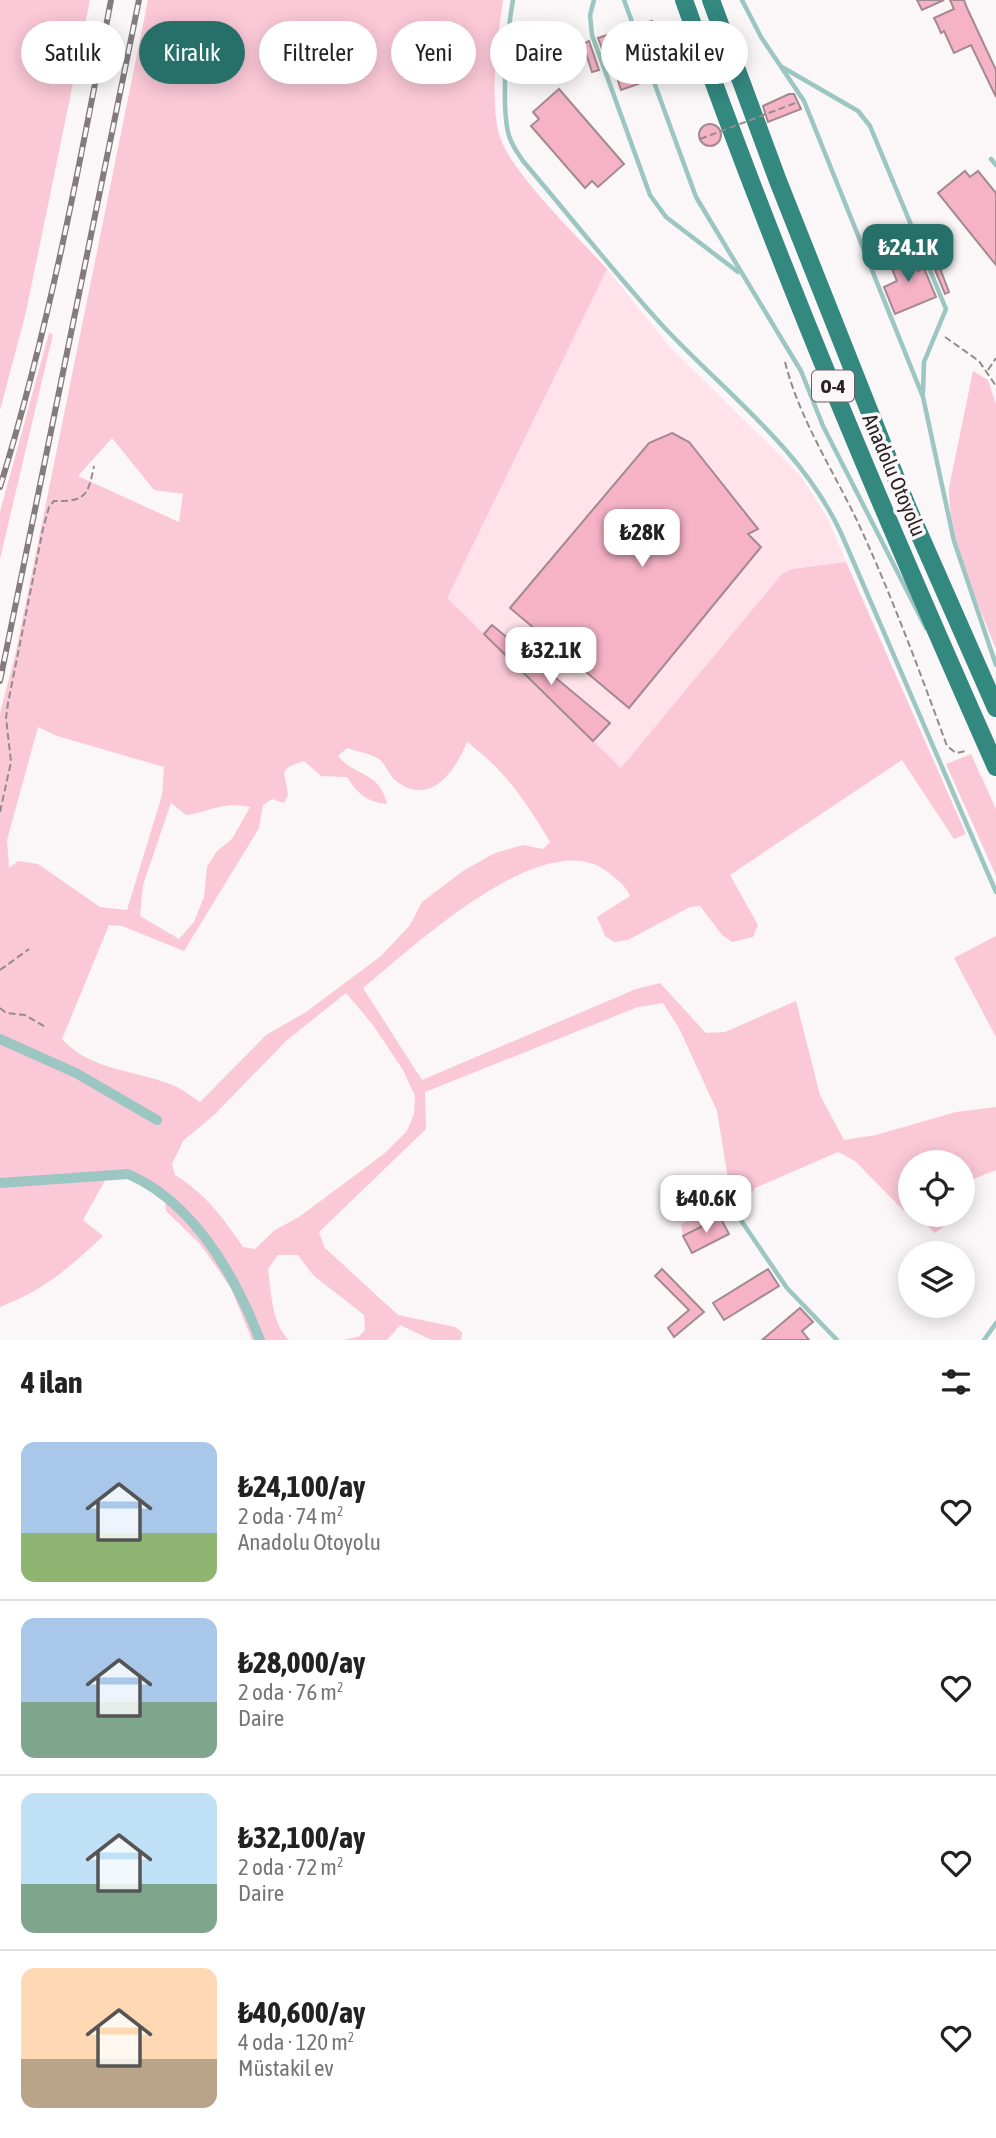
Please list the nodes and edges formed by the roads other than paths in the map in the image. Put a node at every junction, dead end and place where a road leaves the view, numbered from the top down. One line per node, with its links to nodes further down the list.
1 (513, 0): 17 (lane)
2 (594, 0): 10 (lane)
3 (624, 0): 10 (lane)
4 (684, 0): 16 (highway, Anadolu Otoyolu / O-4)
5 (711, 0): 15 (highway, Anadolu Otoyolu / O-4)
6 (741, 0): 7 (lane)
7 (779, 65): 11 (lane); 11 (lane)
8 (991, 159): 9 (lane)
9 (996, 165)
10 (742, 276): 12 (lane)
11 (923, 397): 14 (lane)
12 (928, 632)
13 (934, 644): 16 (lane)
14 (996, 665)
15 (996, 708)
16 (996, 768)
17 (996, 892)
18 (0, 1039): 19 (street)
19 (157, 1120)
20 (0, 1183): 23 (street)
21 (734, 1210): 24 (lane)
22 (996, 1323): 25 (lane)
23 (260, 1340)
24 (837, 1340)
25 (984, 1340)

